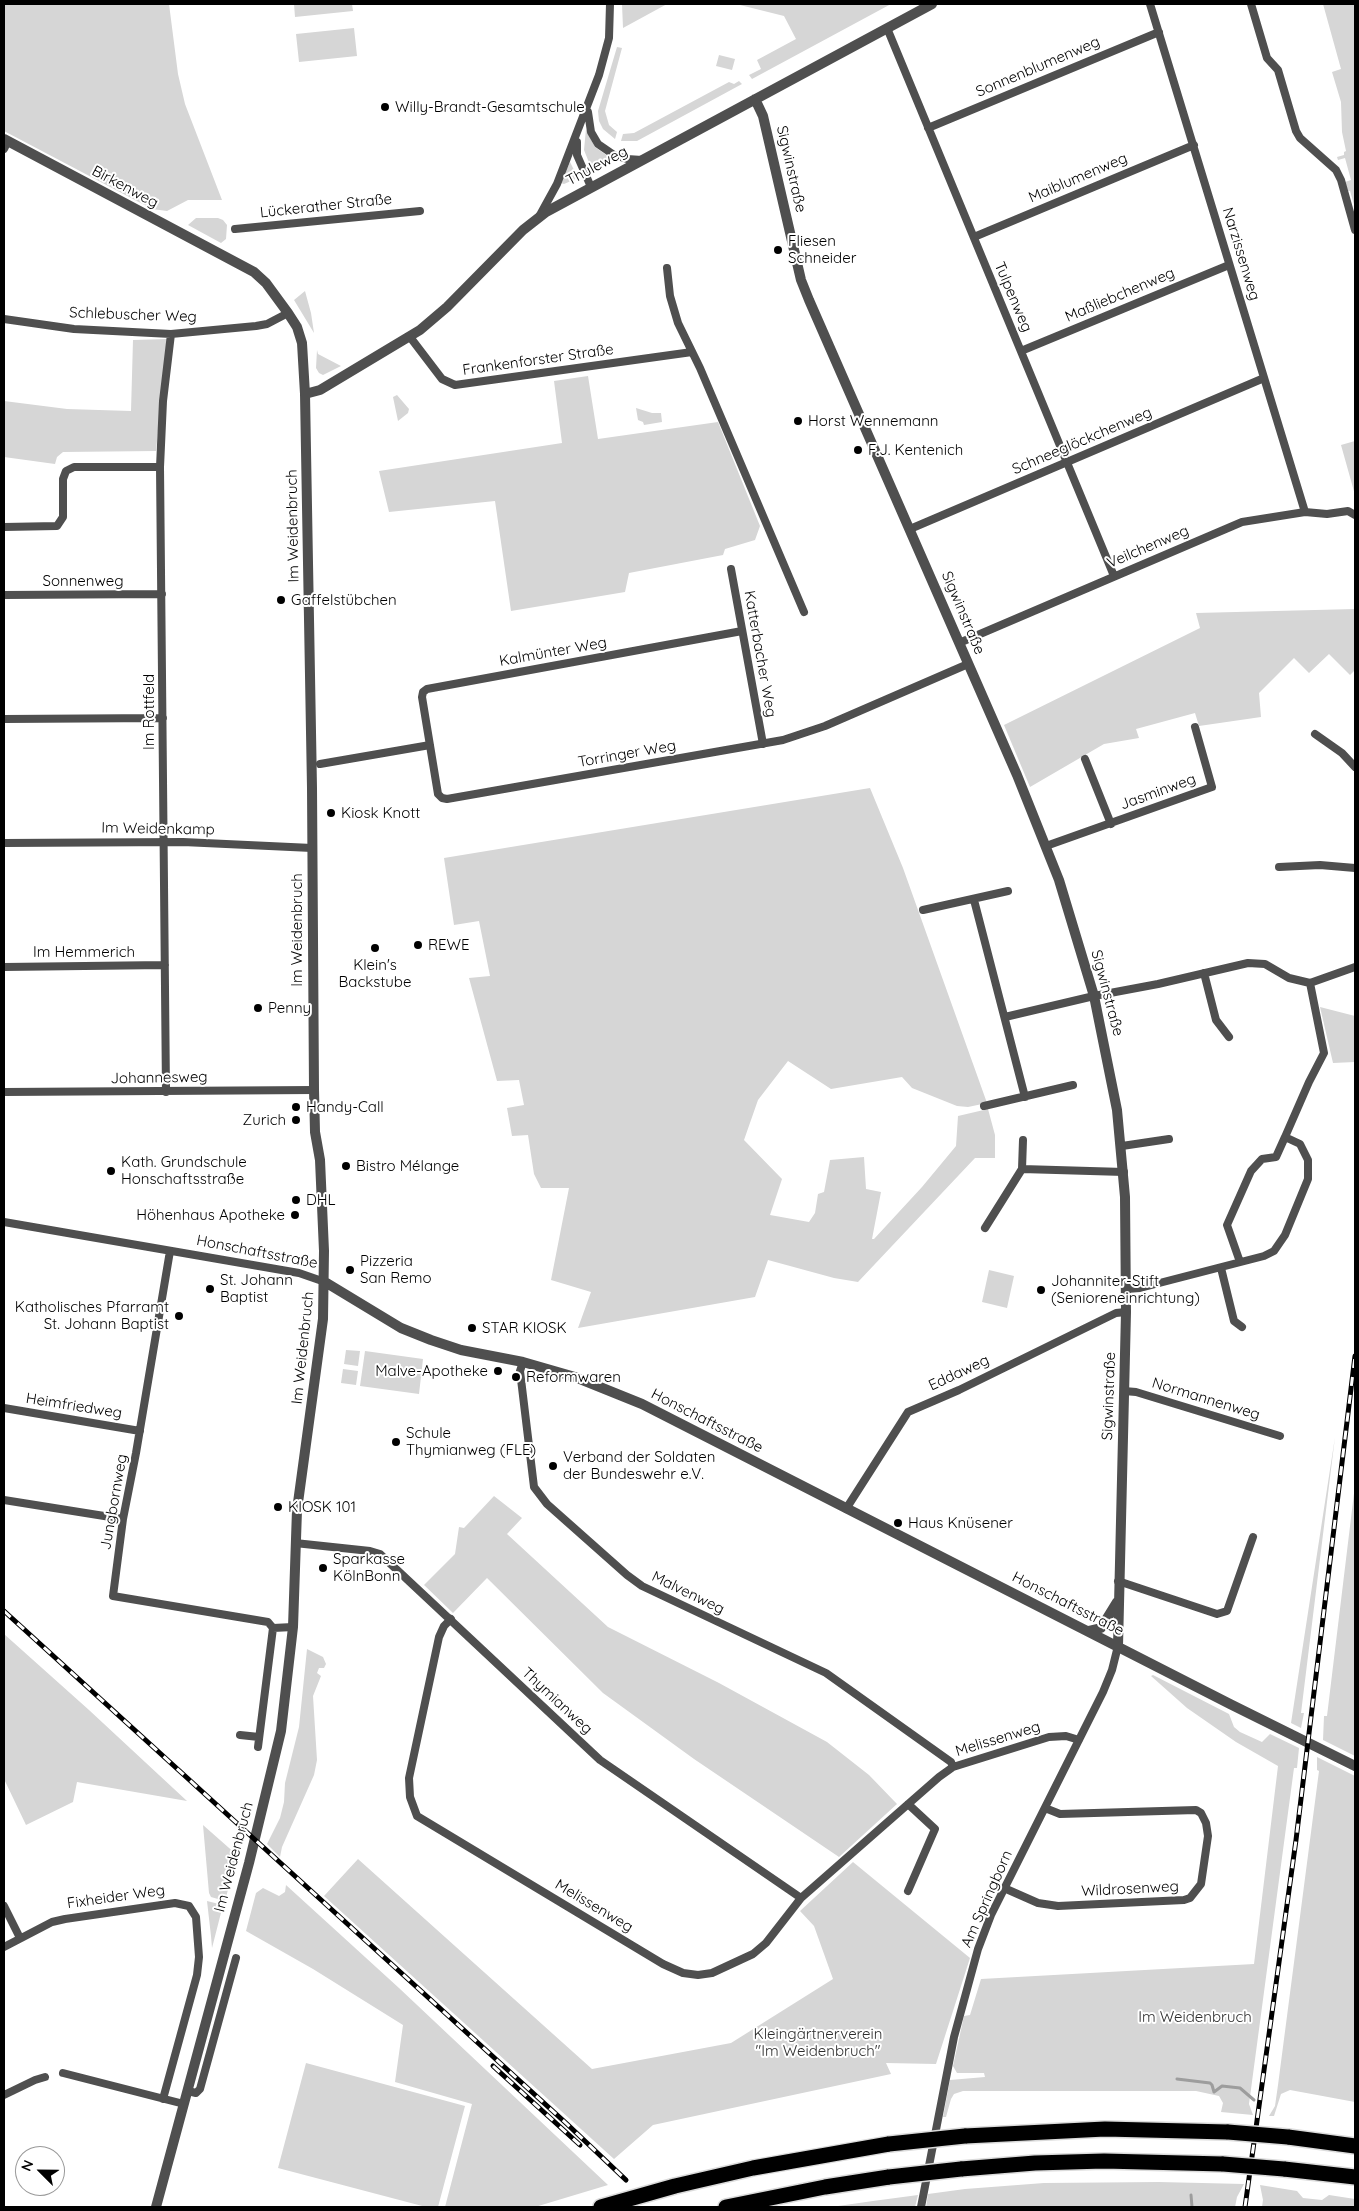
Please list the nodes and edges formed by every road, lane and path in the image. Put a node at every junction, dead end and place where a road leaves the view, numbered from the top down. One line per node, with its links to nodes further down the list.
1 (610, 4): 8 (street)
2 (932, 4): 5 (street, Thuleweg)
3 (1150, 4): 6 (street, Narzissenweg)
4 (1252, 4): 18 (street)
5 (887, 28): 7 (street, Thuleweg); 9 (street, Tulpenweg)
6 (1159, 32): 9 (street, Sonnenblumenweg); 12 (street, Narzissenweg)
7 (754, 99): 13 (street, Thuleweg); 36 (street, Sigwinstraße)
8 (588, 107): 10 (street); 13 (street)
9 (928, 128): 19 (street, Tulpenweg)
10 (579, 132): 14 (street); 16 (street)
11 (5, 143): 20 (street, Birkenweg)
12 (1194, 145): 19 (street, Maiblumenweg); 21 (street, Narzissenweg)
13 (642, 160): 14 (street, Thuleweg)
14 (591, 187): 16 (street, Thuleweg)
15 (420, 211): 17 (street, Lückerather Straße)
16 (539, 217): 26 (street, Thuleweg)
17 (235, 229)
18 (1355, 230)
19 (974, 237): 27 (street, Tulpenweg)
20 (233, 260): 23 (street, Im Weidenbruch)
21 (1229, 265): 27 (street, Maßliebchenweg); 29 (street, Narzissenweg)
22 (667, 268): 28 (street)
23 (288, 313): 25 (street, Schlebuscher Weg); 30 (street, Im Weidenbruch)
24 (4, 320): 25 (street, Schlebuscher Weg)
25 (171, 334): 32 (street, Im Rottfeld)
26 (410, 337): 28 (street, Frankenforster Straße); 30 (street, Thuleweg)
27 (1021, 351): 31 (street, Tulpenweg)
28 (692, 352): 41 (street)
29 (1264, 378): 31 (street, Schneeglöckchenweg); 33 (street, Narzissenweg)
30 (305, 394): 58 (street, Im Weidenbruch)
31 (1067, 462): 36 (street, Schneeglöckchenweg); 38 (street, Tulpenweg)
32 (160, 467): 35 (street); 39 (street, Im Rottfeld)
33 (1305, 512): 34 (street, Veilchenweg); 38 (street, Veilchenweg)
34 (1355, 515)
35 (4, 527)
36 (910, 529): 43 (street, Sigwinstraße)
37 (731, 569): 42 (street, Katterbacher Weg)
38 (1114, 576): 43 (street, Veilchenweg)
39 (162, 594): 40 (street, Sonnenweg); 45 (street, Im Rottfeld)
40 (4, 595)
41 (804, 612)
42 (742, 631): 49 (street, Katterbacher Weg); 50 (street, Kalmünter Weg)
43 (959, 643): 44 (street, Sigwinstraße)
44 (968, 664): 49 (street, Torringer Weg); 57 (street, Sigwinstraße)
45 (163, 718): 46 (street); 55 (street, Im Rottfeld)
46 (4, 719)
47 (1195, 727): 54 (street, Jasminweg)
48 (1315, 734): 53 (street)
49 (763, 744): 50 (street, Torringer Weg)
50 (430, 745): 52 (street)
51 (1085, 759): 54 (street, Jasminweg)
52 (320, 764)
53 (1355, 767)
54 (1111, 824): 57 (street, Jasminweg)
55 (164, 842): 56 (street, Im Weidenkamp); 58 (street, Im Weidenkamp); 64 (street, Im Rottfeld)
56 (4, 843)
57 (1046, 846): 69 (street, Sigwinstraße)
58 (312, 848): 73 (street, Im Weidenbruch)
59 (1279, 867): 60 (street)
60 (1355, 868)
61 (1008, 891): 62 (street)
62 (974, 900): 63 (street); 70 (street)
63 (923, 910)
64 (165, 965): 65 (street, Im Hemmerich); 75 (street, Im Rottfeld)
65 (4, 966)
66 (1355, 967): 68 (street)
67 (1204, 973): 68 (street); 69 (street); 71 (street)
68 (1310, 983): 78 (street)
69 (1094, 996): 70 (street); 81 (street, Sigwinstraße)
70 (1005, 1017): 76 (street)
71 (1229, 1037)
72 (1074, 1085): 76 (street)
73 (314, 1090): 75 (street, Johannesweg); 89 (street, Im Weidenbruch)
74 (4, 1092): 75 (street, Johannesweg)
75 (166, 1092)
76 (1025, 1097): 77 (street)
77 (984, 1106)
78 (1285, 1137): 87 (street); 87 (street)
79 (1169, 1139): 81 (street)
80 (1023, 1140): 82 (street)
81 (1122, 1146): 83 (street, Sigwinstraße)
82 (1022, 1169): 83 (street); 85 (street)
83 (1124, 1172): 90 (street, Sigwinstraße)
84 (4, 1222): 86 (street, Honschaftsstraße)
85 (985, 1228)
86 (170, 1251): 89 (street, Honschaftsstraße); 96 (street, Jungbornweg)
87 (1240, 1262): 88 (street)
88 (1221, 1268): 90 (street); 92 (street)
89 (325, 1282): 93 (street, Honschaftsstraße); 102 (street, Im Weidenbruch)
90 (1126, 1289): 91 (street, Sigwinstraße)
91 (1126, 1312): 94 (street, Sigwinstraße); 99 (street, Eddaweg)
92 (1242, 1327)
93 (523, 1362): 99 (street, Honschaftsstraße); 115 (street, Malvenweg)
94 (1124, 1391): 97 (street, Normannenweg); 103 (street, Sigwinstraße)
95 (4, 1408): 96 (street, Heimfriedweg)
96 (140, 1431): 100 (street, Jungbornweg)
97 (1280, 1436)
98 (4, 1500): 100 (street)
99 (846, 1509): 108 (street, Honschaftsstraße)
100 (123, 1519): 107 (street, Jungbornweg)
101 (1253, 1537): 103 (street)
102 (295, 1543): 105 (street, Thymianweg); 106 (street, Im Weidenbruch)
103 (1118, 1582): 104 (street, Sigwinstraße)
104 (1118, 1601): 108 (street); 109 (street, Sigwinstraße)
105 (450, 1619): 120 (street, Thymianweg); 120 (street, Melissenweg)
106 (294, 1627): 107 (street); 127 (street, Im Weidenbruch)
107 (273, 1628): 111 (street)
108 (1088, 1631): 109 (street, Honschaftsstraße)
109 (1118, 1646): 112 (street, Am Springborn); 114 (street, Honschaftsstraße)
110 (240, 1735): 111 (street)
111 (259, 1737): 113 (street)
112 (1079, 1740): 115 (street, Melissenweg); 117 (street, Am Springborn)
113 (258, 1747)
114 (1355, 1766)
115 (953, 1767): 116 (street, Melissenweg)
116 (908, 1804): 119 (street); 120 (street, Melissenweg)
117 (1044, 1808): 118 (street, Am Springborn); 118 (street, Wildrosenweg)
118 (1004, 1888): 136 (street, Am Springborn)
119 (908, 1891)
120 (801, 1898)
121 (4, 1906): 122 (street)
122 (20, 1938): 123 (street, Fixheider Weg); 129 (street, Fixheider Weg)
123 (4, 1947)
124 (236, 1958): 127 (street)
125 (63, 2073): 129 (street)
126 (45, 2076): 128 (street)
127 (188, 2091): 130 (street, Im Weidenbruch)
128 (4, 2095)
129 (164, 2099): 130 (street)
130 (184, 2104): 133 (street, Im Weidenbruch)
131 (1355, 2146): 134 (highway, bridge)
132 (1355, 2177): 135 (highway, bridge)
133 (156, 2207)
134 (601, 2207)
135 (726, 2207)
136 (921, 2207)

